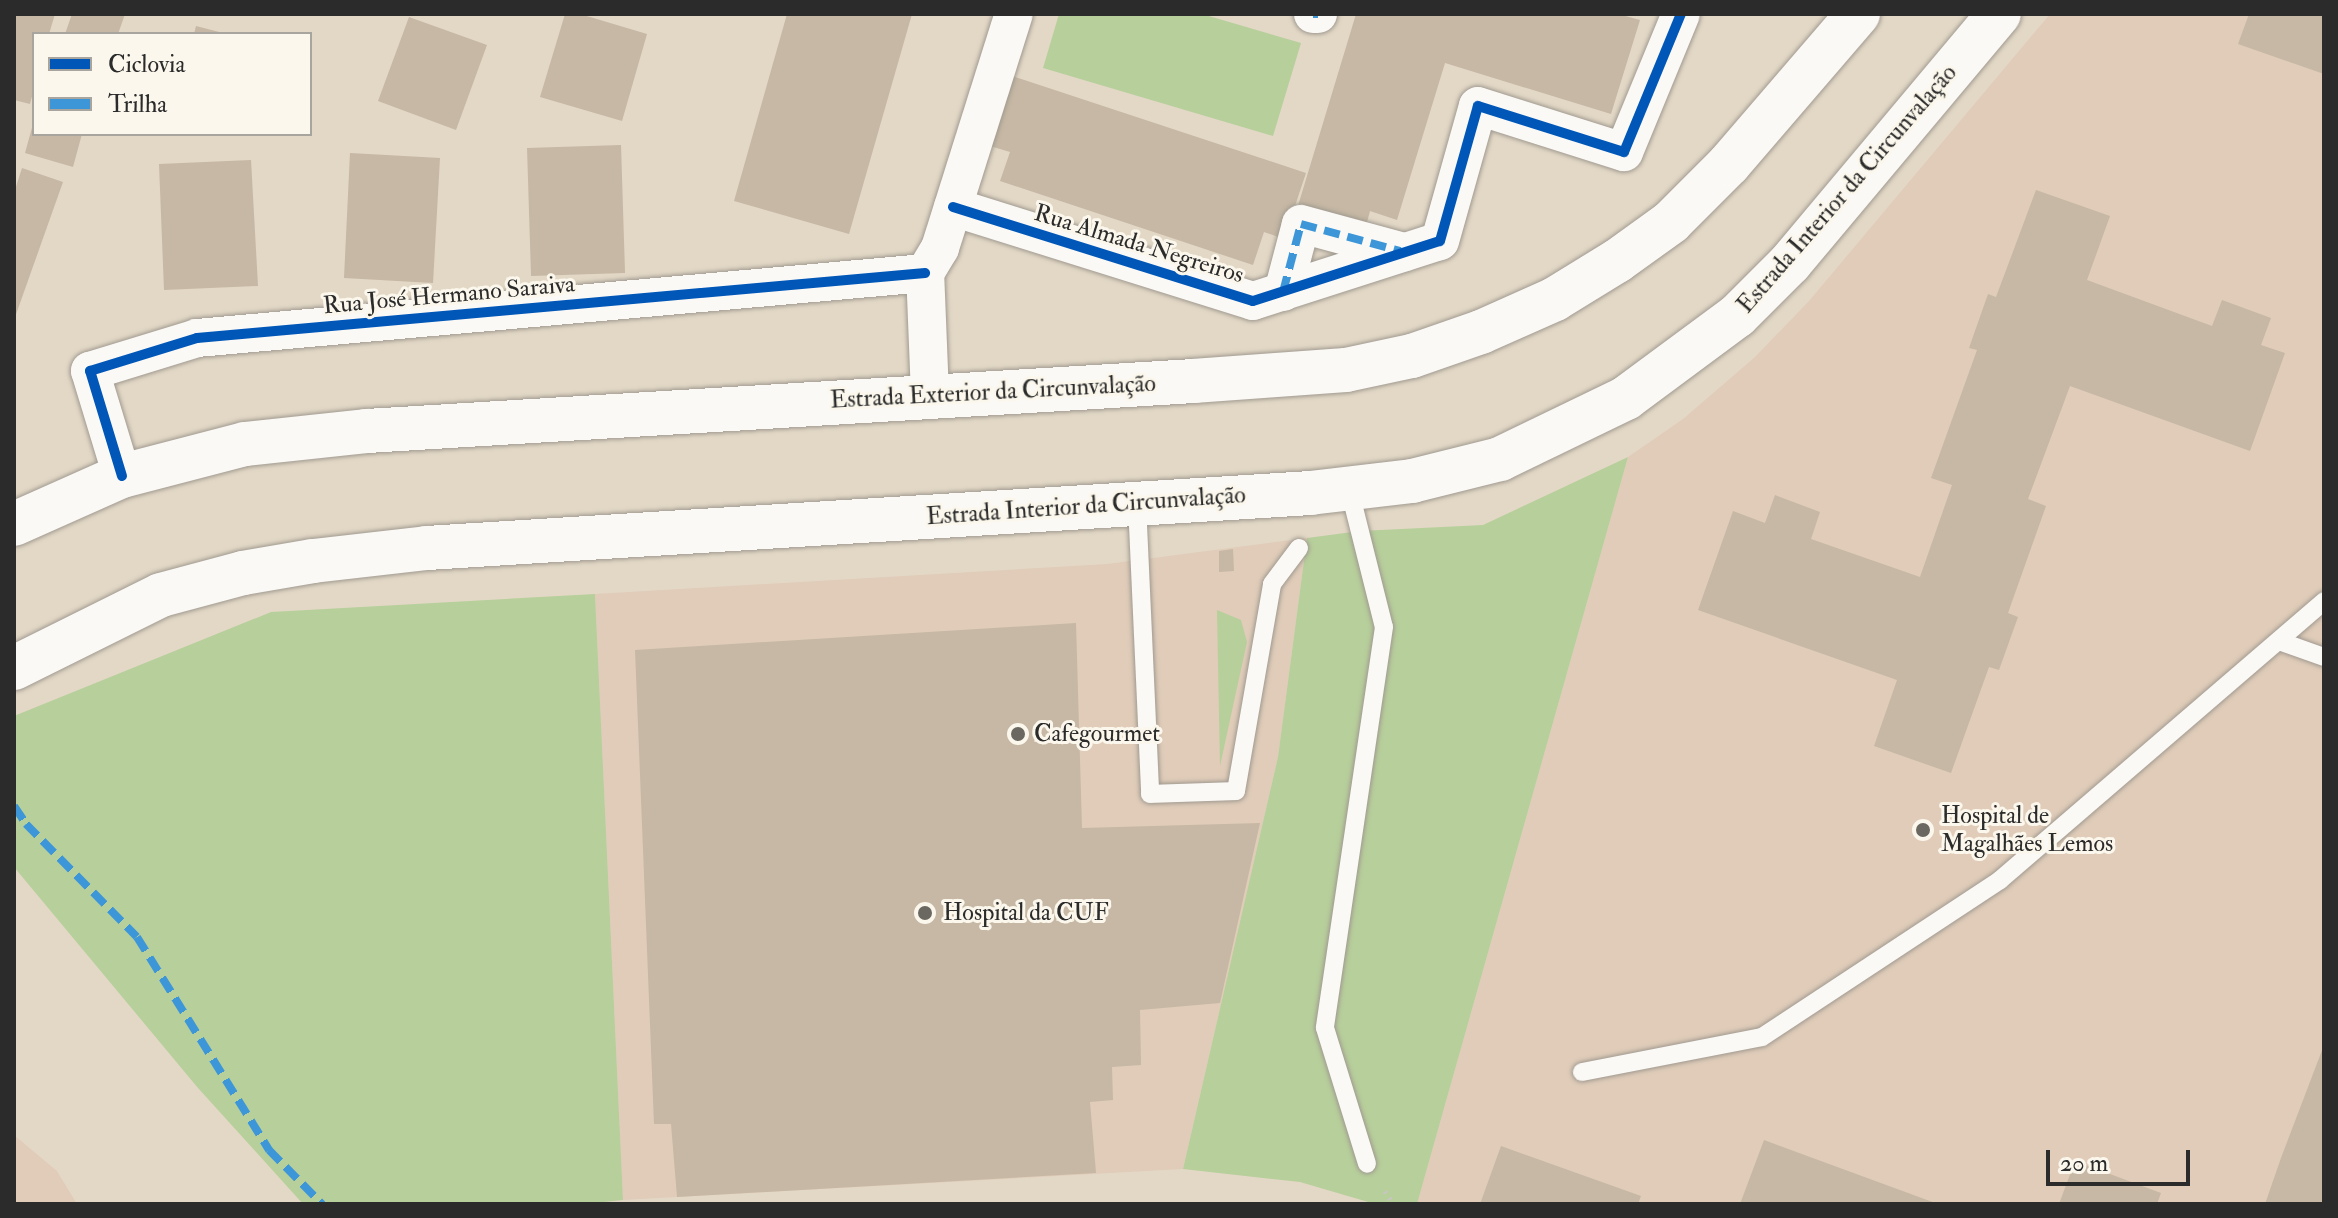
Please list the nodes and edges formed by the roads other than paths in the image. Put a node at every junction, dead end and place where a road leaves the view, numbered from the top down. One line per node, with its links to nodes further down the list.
1 (1014, 14): 5 (street)
2 (1681, 14): 6 (street, Rua Almada Negreiros)
3 (1858, 14): 9 (main road, Estrada Exterior da Circunvalação)
4 (1999, 14): 11 (main road, Estrada Interior da Circunvalação)
5 (953, 207): 7 (street); 8 (street, Rua Almada Negreiros)
6 (1404, 252): 8 (street, Rua Almada Negreiros); 8 (street)
7 (925, 273): 9 (street); 10 (street, Rua José Hermano Saraiva)
8 (1283, 292)
9 (930, 395): 10 (main road, Estrada Exterior da Circunvalação)
10 (122, 476): 13 (main road, Estrada Exterior da Circunvalação)
11 (1349, 488): 12 (main road, Estrada Interior da Circunvalação); 20 (lane)
12 (1137, 503): 14 (lane); 18 (main road, Estrada Interior da Circunvalação)
13 (14, 524)
14 (1299, 548)
15 (2324, 601): 16 (lane)
16 (2279, 641): 17 (lane); 19 (lane)
17 (2324, 657)
18 (14, 668)
19 (1582, 1072)
20 (1367, 1164)

